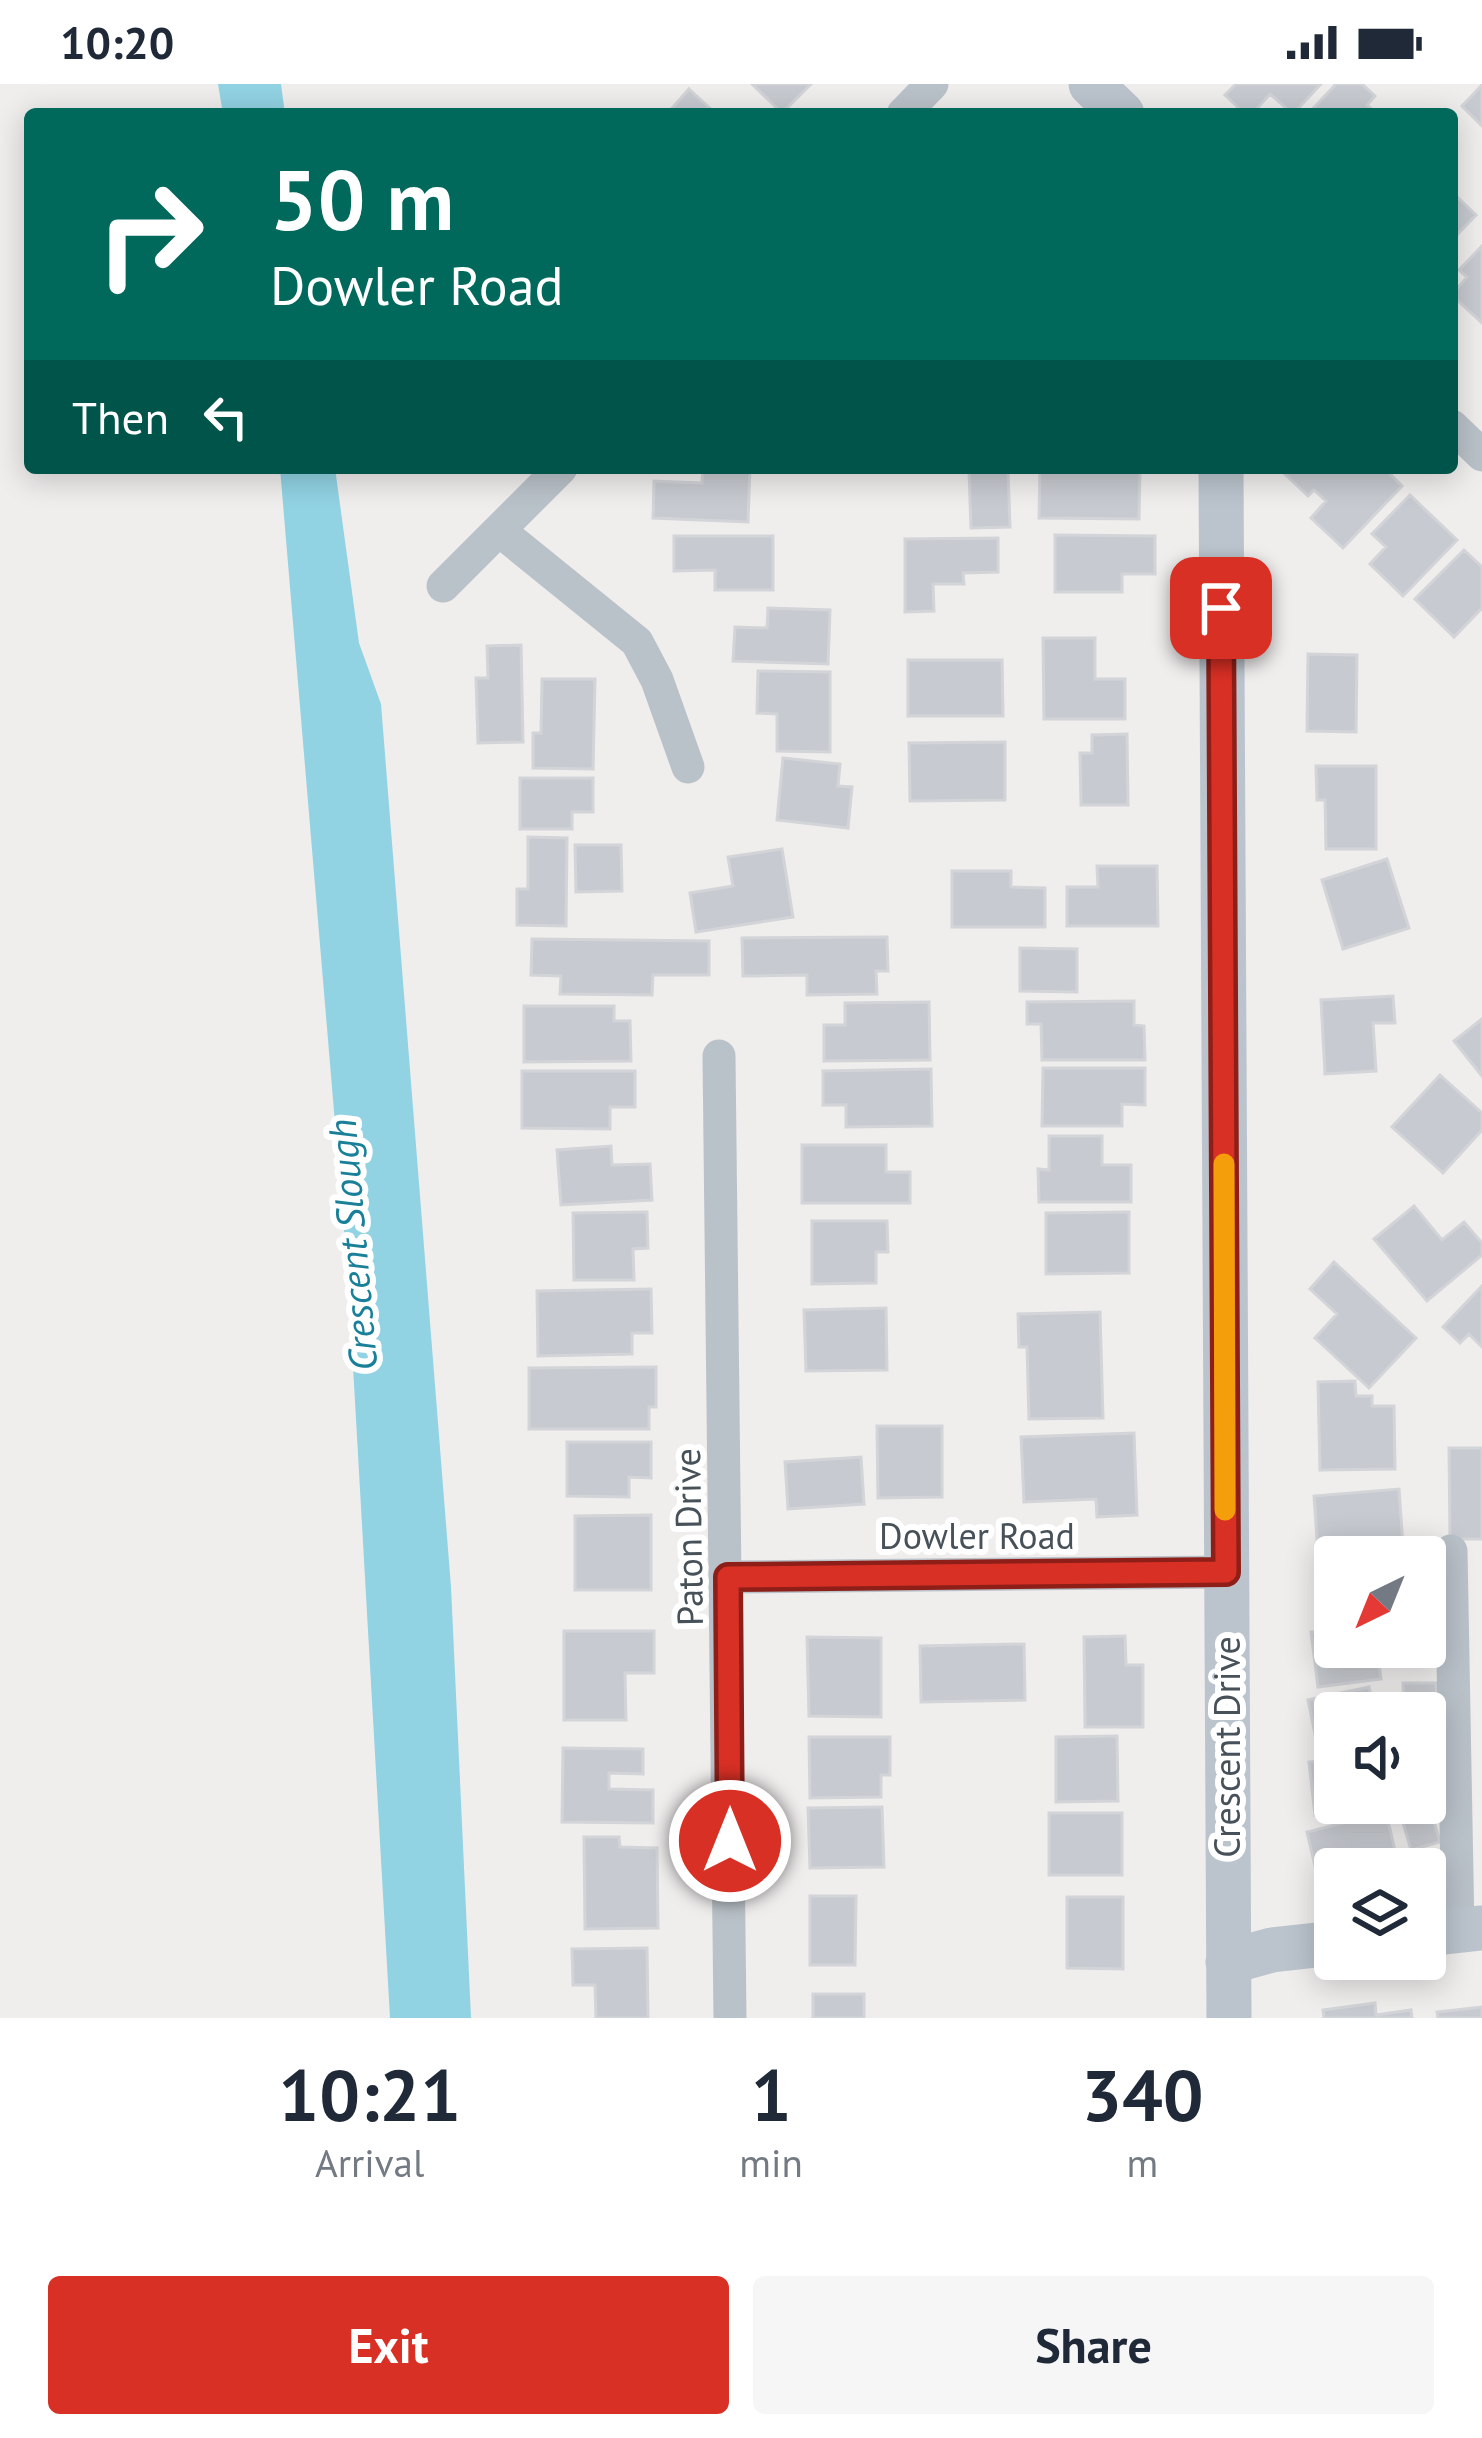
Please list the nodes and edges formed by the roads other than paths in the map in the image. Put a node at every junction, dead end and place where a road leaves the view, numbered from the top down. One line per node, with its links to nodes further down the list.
1 (932, 84): 3 (street)
2 (1091, 84): 4 (street)
3 (909, 108)
4 (1116, 108)
5 (1458, 432): 6 (street)
6 (1482, 455)
7 (555, 474): 9 (street)
8 (1221, 474): 14 (street, Crescent Drive)
9 (500, 531): 10 (street); 11 (street)
10 (443, 586)
11 (688, 767)
12 (719, 1056): 15 (street, Paton Drive)
13 (1451, 1550): 16 (street)
14 (1226, 1572): 15 (street, Dowler Road); 18 (street, Crescent Drive)
15 (728, 1577): 19 (street, Paton Drive)
16 (1455, 1931)
17 (1314, 1945): 18 (street)
18 (1228, 1962): 20 (street, Crescent Drive)
19 (730, 2018)
20 (1229, 2018)

